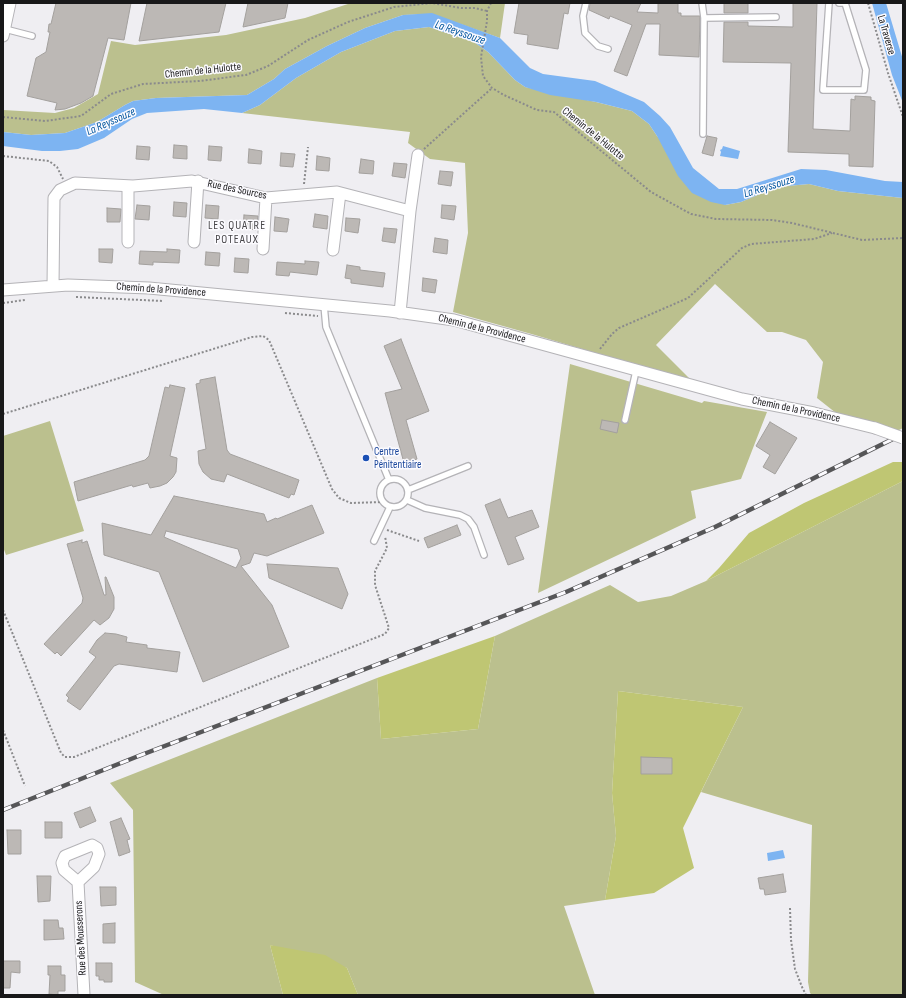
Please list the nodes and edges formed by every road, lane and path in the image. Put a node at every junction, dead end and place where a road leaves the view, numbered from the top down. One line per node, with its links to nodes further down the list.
1 (10, 3): 11 (street)
2 (491, 3): 8 (path)
3 (586, 3): 13 (lane)
4 (702, 3): 10 (lane)
5 (829, 3): 6 (lane)
6 (839, 3)
7 (868, 3): 16 (path, La Traverse)
8 (487, 11): 14 (path); 15 (path, Chemin de la Hulotte)
9 (776, 17): 10 (lane)
10 (704, 18): 17 (lane)
11 (4, 32): 12 (lane)
12 (32, 36)
13 (608, 49)
14 (492, 88): 19 (path); 28 (path, Chemin de la Hulotte)
15 (3, 117)
16 (903, 117)
17 (703, 134)
18 (308, 147): 25 (path)
19 (418, 155): 27 (street)
20 (3, 156): 23 (path)
21 (198, 181): 22 (street, Rue des Sources); 26 (street, Rue des Sources); 31 (street)
22 (128, 186): 23 (street, Rue des Sources); 30 (street)
23 (66, 187): 34 (street)
24 (340, 193): 25 (street, Rue des Sources); 27 (street, Rue des Sources); 33 (street)
25 (303, 195): 26 (street, Rue des Sources)
26 (266, 198): 32 (street)
27 (410, 211): 42 (street)
28 (832, 233): 29 (path, Chemin de la Hulotte); 44 (path)
29 (903, 238)
30 (128, 242)
31 (194, 242)
32 (263, 249)
33 (333, 250)
34 (53, 286): 35 (street, Chemin de la Providence); 40 (street, Chemin de la Providence)
35 (3, 290)
36 (75, 297): 38 (path)
37 (30, 299): 39 (path)
38 (165, 301)
39 (3, 303)
40 (324, 305): 42 (street, Chemin de la Providence); 43 (lane)
41 (279, 312): 43 (path)
42 (400, 313): 44 (street, Chemin de la Providence)
43 (325, 317): 50 (lane)
44 (593, 359): 45 (street, Chemin de la Providence)
45 (636, 371): 47 (lane); 48 (street, Chemin de la Providence, bridge)
46 (3, 414): 53 (path)
47 (625, 420)
48 (903, 438)
49 (468, 466): 51 (lane)
50 (389, 480): 51 (lane); 53 (lane)
51 (408, 490): 52 (lane)
52 (407, 500): 54 (lane); 58 (lane)
53 (383, 502): 54 (lane)
54 (390, 507): 55 (lane)
55 (380, 527): 56 (lane); 57 (path); 59 (path)
56 (374, 541)
57 (419, 541)
58 (484, 555)
59 (3, 610)
60 (3, 730): 61 (path)
61 (25, 786)
62 (78, 882): 64 (street, Rue des Mousserons)
63 (790, 908): 65 (path)
64 (84, 995)
65 (806, 995)

